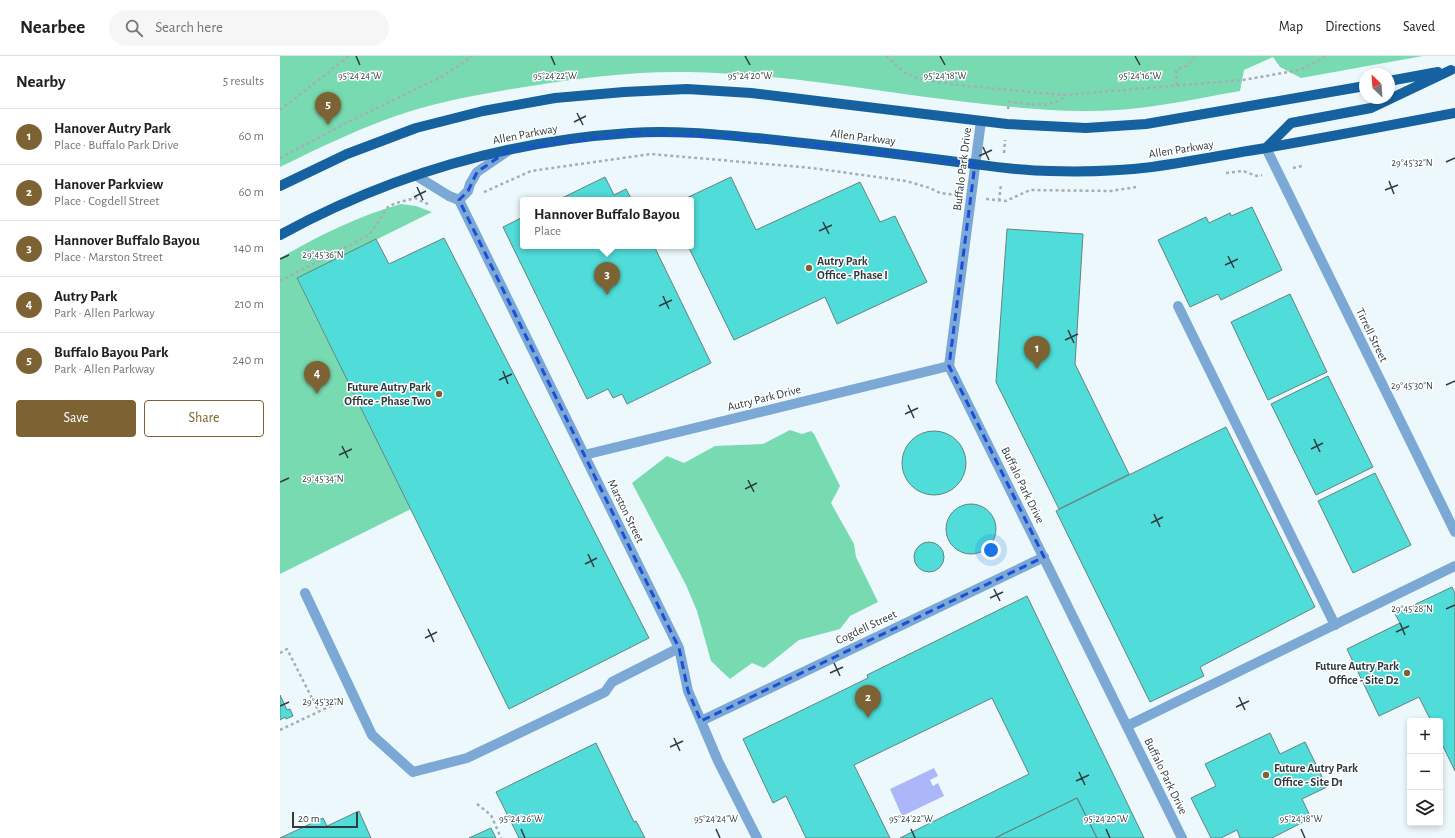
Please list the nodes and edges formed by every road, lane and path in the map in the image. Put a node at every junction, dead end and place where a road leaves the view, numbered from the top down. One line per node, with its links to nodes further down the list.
1 (349, 56): 12 (path)
2 (472, 56): 17 (path)
3 (886, 56): 10 (path)
4 (1194, 56): 8 (path)
5 (1327, 56): 8 (path)
6 (1453, 69): 7 (main road); 15 (main road)
7 (1395, 80)
8 (1177, 85): 10 (path)
9 (1359, 87): 14 (main road)
10 (1065, 95): 11 (path)
11 (1009, 102)
12 (280, 110)
13 (1455, 113): 15 (main road, Allen Parkway)
14 (981, 121): 18 (street, Buffalo Park Drive); 20 (main road)
15 (1266, 148): 18 (main road, Allen Parkway); 30 (street, Tirrell Street)
16 (511, 149): 18 (main road, Allen Parkway); 19 (main road, Allen Parkway); 23 (street)
17 (280, 158)
18 (975, 164): 28 (street, Buffalo Park Drive)
19 (415, 175): 23 (street); 25 (main road, Allen Parkway)
20 (280, 186)
21 (477, 194): 22 (path)
22 (948, 195)
23 (460, 200): 29 (street, Marston Street)
24 (432, 206): 26 (path)
25 (280, 235)
26 (280, 282)
27 (1178, 306): 34 (street)
28 (949, 366): 29 (street, Autry Park Drive); 31 (street, Buffalo Park Drive)
29 (584, 455): 35 (street, Marston Street)
30 (1455, 532)
31 (1044, 557): 39 (street, Cogdell Street); 40 (street, Buffalo Park Drive)
32 (1455, 566): 34 (street)
33 (305, 593): 37 (street)
34 (1335, 625): 40 (street)
35 (679, 648): 37 (street); 39 (street, Marston Street)
36 (280, 653): 38 (path)
37 (354, 695): 38 (path)
38 (319, 712): 41 (path)
39 (701, 721): 44 (street, Marston Street)
40 (1127, 726): 45 (street, Buffalo Park Drive)
41 (280, 730)
42 (477, 804): 43 (path)
43 (501, 838)
44 (757, 838)
45 (1182, 838)

